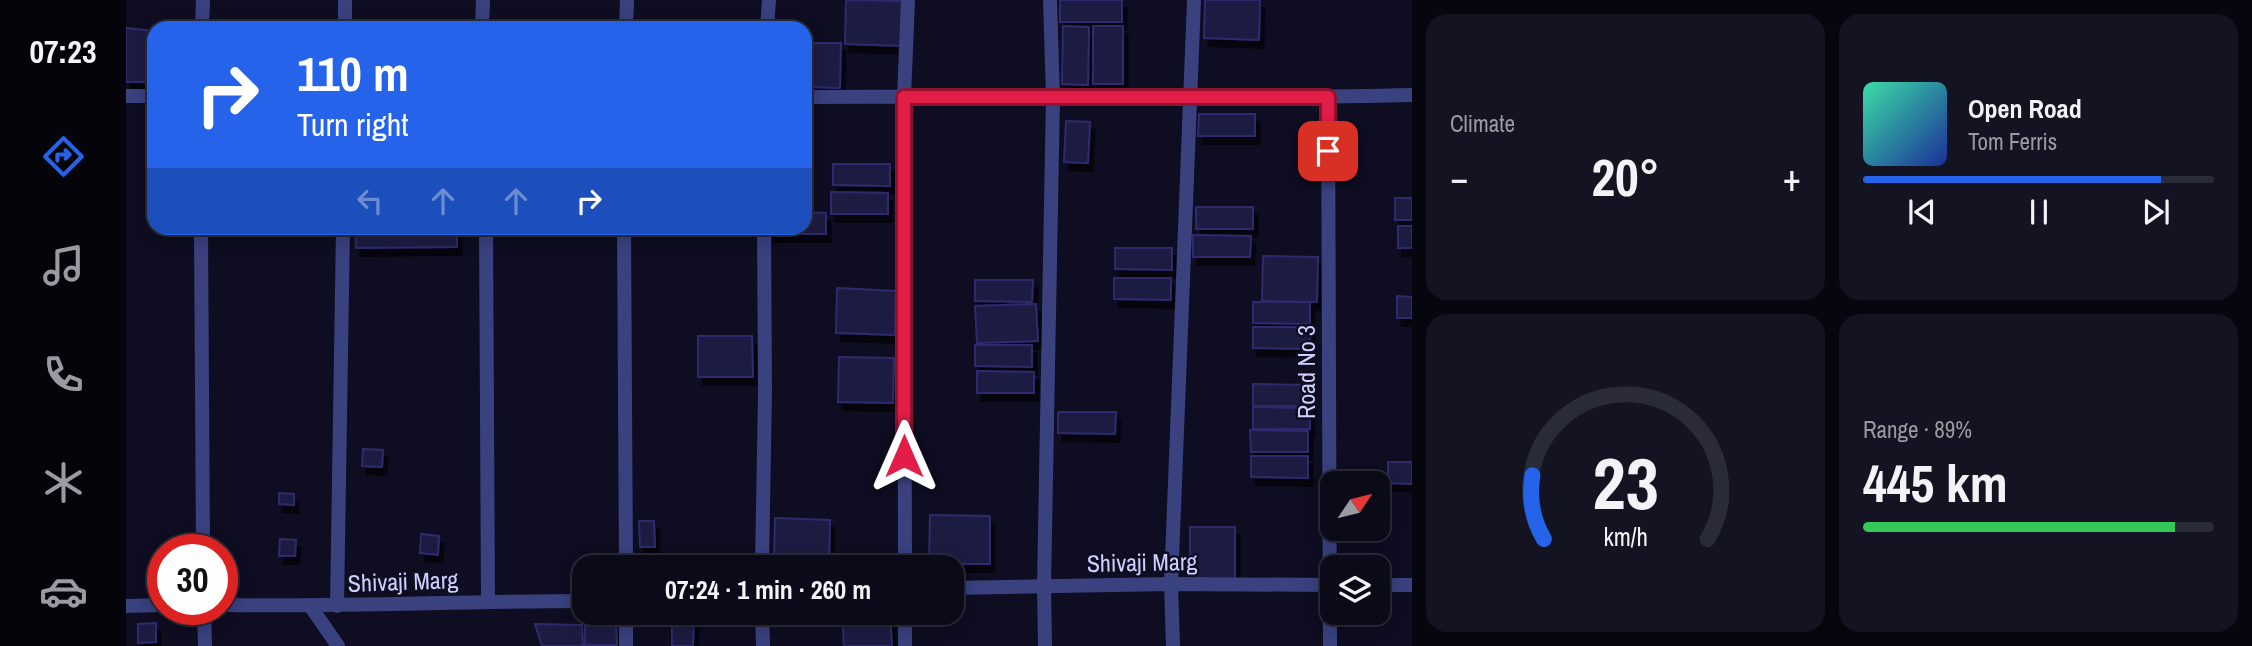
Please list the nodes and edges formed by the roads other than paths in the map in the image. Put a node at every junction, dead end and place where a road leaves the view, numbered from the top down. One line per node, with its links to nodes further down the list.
1 (203, 0): 9 (street)
2 (345, 0): 10 (street)
3 (483, 0): 11 (street)
4 (627, 0): 12 (street)
5 (769, 0): 13 (street)
6 (908, 0): 19 (street)
7 (1050, 0): 17 (street)
8 (1195, 0): 21 (street)
9 (202, 21)
10 (345, 21)
11 (482, 21)
12 (626, 21)
13 (768, 21)
14 (1412, 95): 20 (street)
15 (126, 96): 16 (street)
16 (147, 96)
17 (1053, 96): 19 (street); 21 (street); 36 (street)
18 (812, 97): 19 (street)
19 (904, 97): 30 (street)
20 (1328, 97): 21 (street); 31 (street, Road No 3)
21 (1191, 98): 32 (street)
22 (201, 235): 27 (street)
23 (343, 235): 43 (street)
24 (486, 235): 38 (street)
25 (624, 235): 28 (street)
26 (764, 235): 29 (street)
27 (203, 534)
28 (626, 555)
29 (762, 555)
30 (905, 555)
31 (1331, 555)
32 (1171, 584): 33 (street, Shivaji Marg); 36 (street, Shivaji Marg); 56 (street)
33 (1320, 584)
34 (1390, 585): 35 (street)
35 (1412, 585)
36 (1044, 586): 37 (street, Shivaji Marg); 55 (street)
37 (964, 588)
38 (488, 601): 39 (street, Shivaji Marg); 43 (street, Shivaji Marg)
39 (572, 601)
40 (147, 605): 42 (street)
41 (238, 605): 44 (street, Shivaji Marg)
42 (126, 606)
43 (337, 606): 44 (street, Shivaji Marg)
44 (311, 607): 51 (street)
45 (204, 625): 50 (street)
46 (626, 625): 52 (street)
47 (762, 625): 53 (street)
48 (905, 625): 54 (street)
49 (1330, 625): 57 (street, Road No 3)
50 (205, 646)
51 (338, 646)
52 (626, 646)
53 (763, 646)
54 (905, 646)
55 (1045, 646)
56 (1173, 646)
57 (1330, 646)

